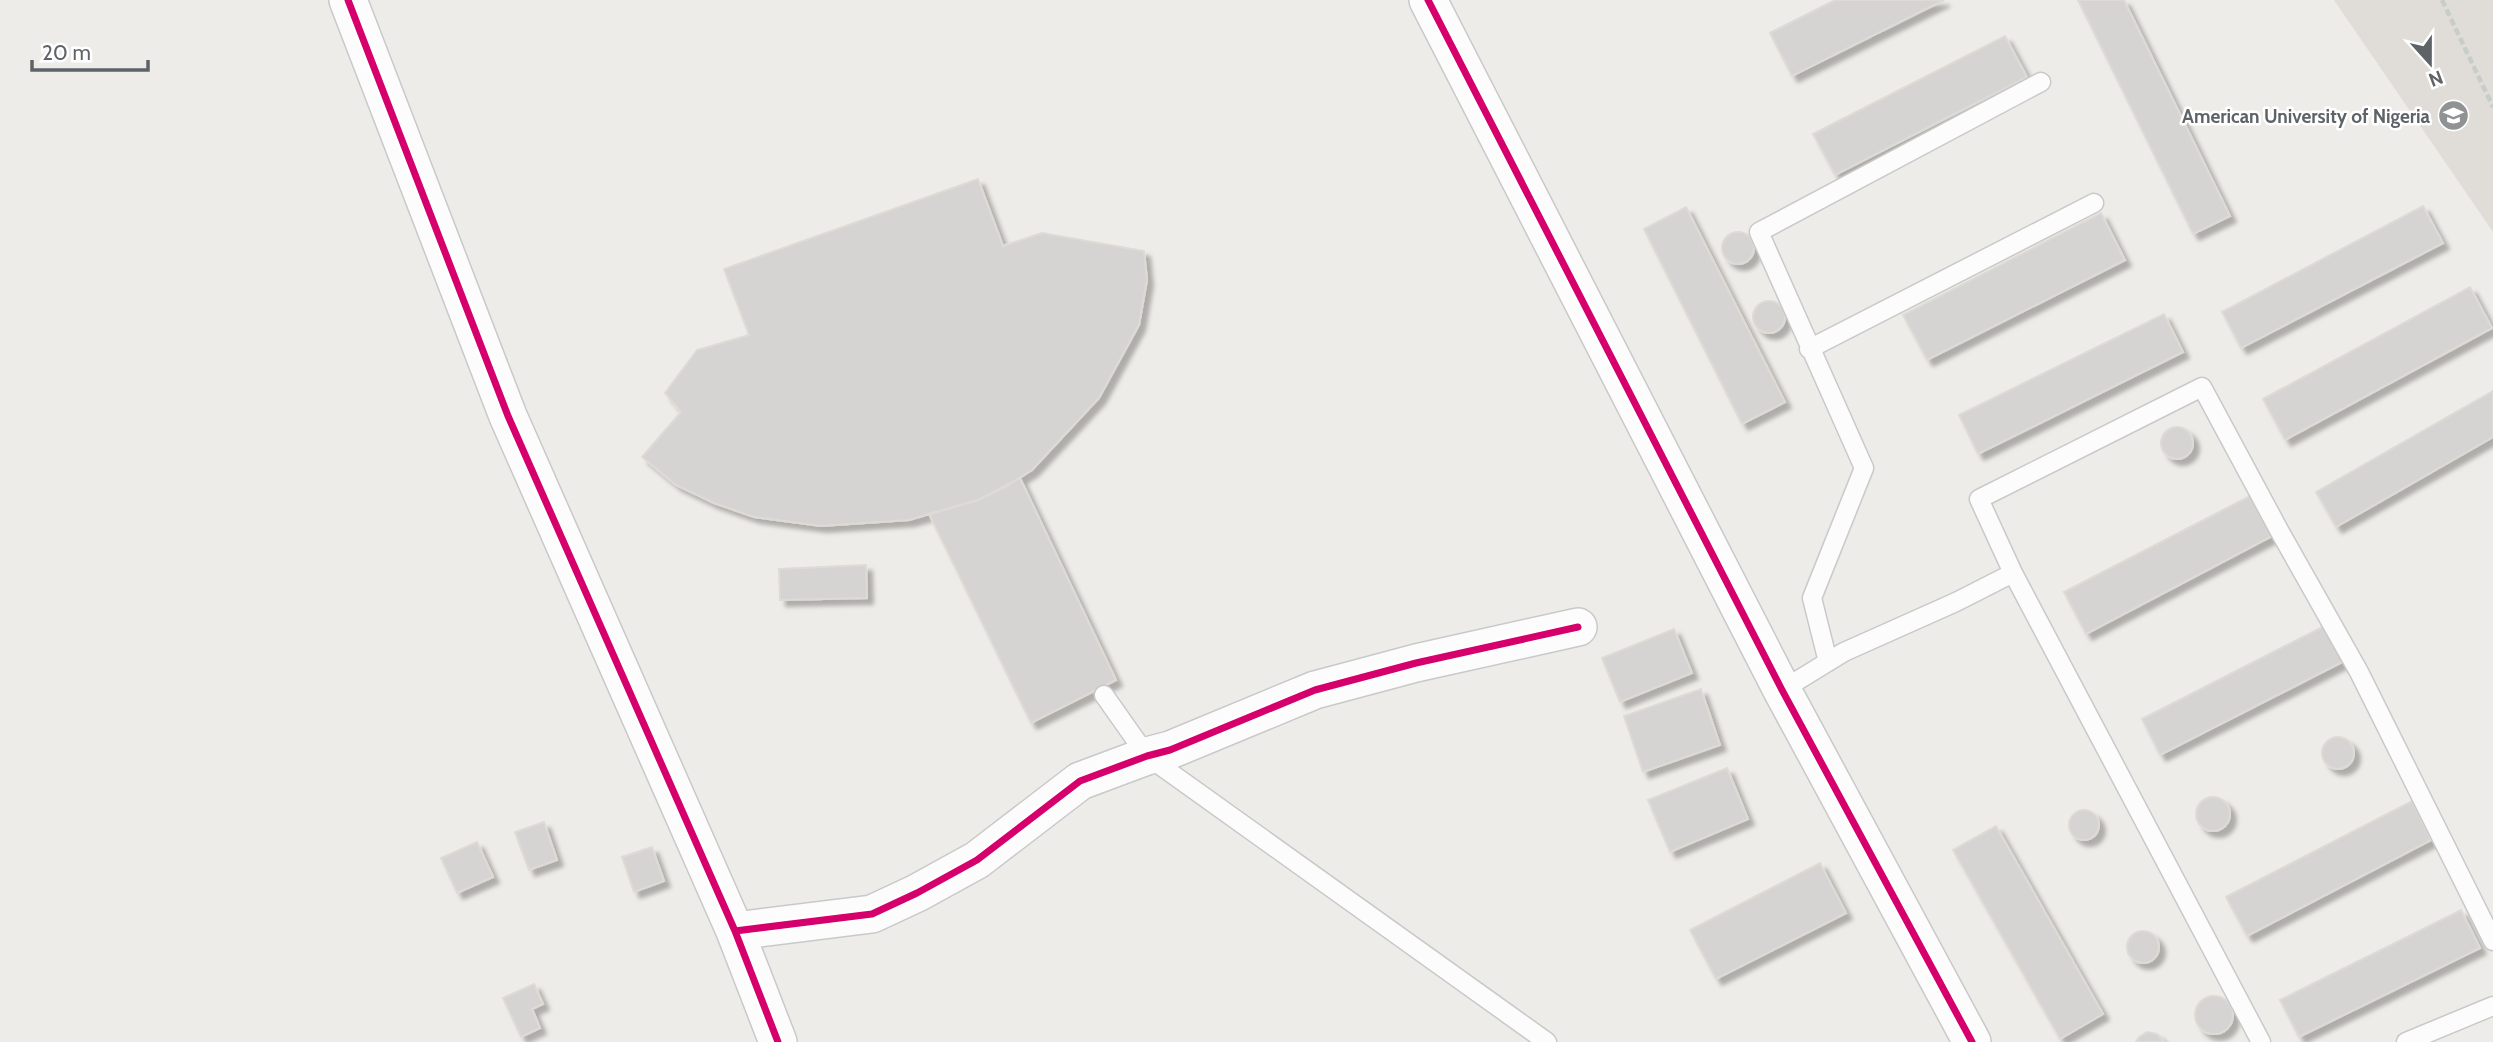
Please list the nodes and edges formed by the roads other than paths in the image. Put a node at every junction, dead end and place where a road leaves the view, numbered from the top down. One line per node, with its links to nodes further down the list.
1 (348, 0): 12 (street)
2 (1428, 0): 9 (street)
3 (2041, 82): 5 (lane)
4 (2094, 203): 5 (lane)
5 (1809, 349): 8 (lane)
6 (2013, 573): 8 (lane); 13 (lane); 18 (lane)
7 (1578, 627): 11 (street)
8 (1828, 662): 9 (lane)
9 (1782, 690): 17 (street)
10 (1104, 695): 11 (lane)
11 (1147, 756): 12 (street); 16 (lane)
12 (735, 931): 15 (street)
13 (2493, 941)
14 (2493, 1006): 19 (lane)
15 (778, 1042)
16 (1547, 1042)
17 (1972, 1042)
18 (2261, 1042)
19 (2406, 1042)

